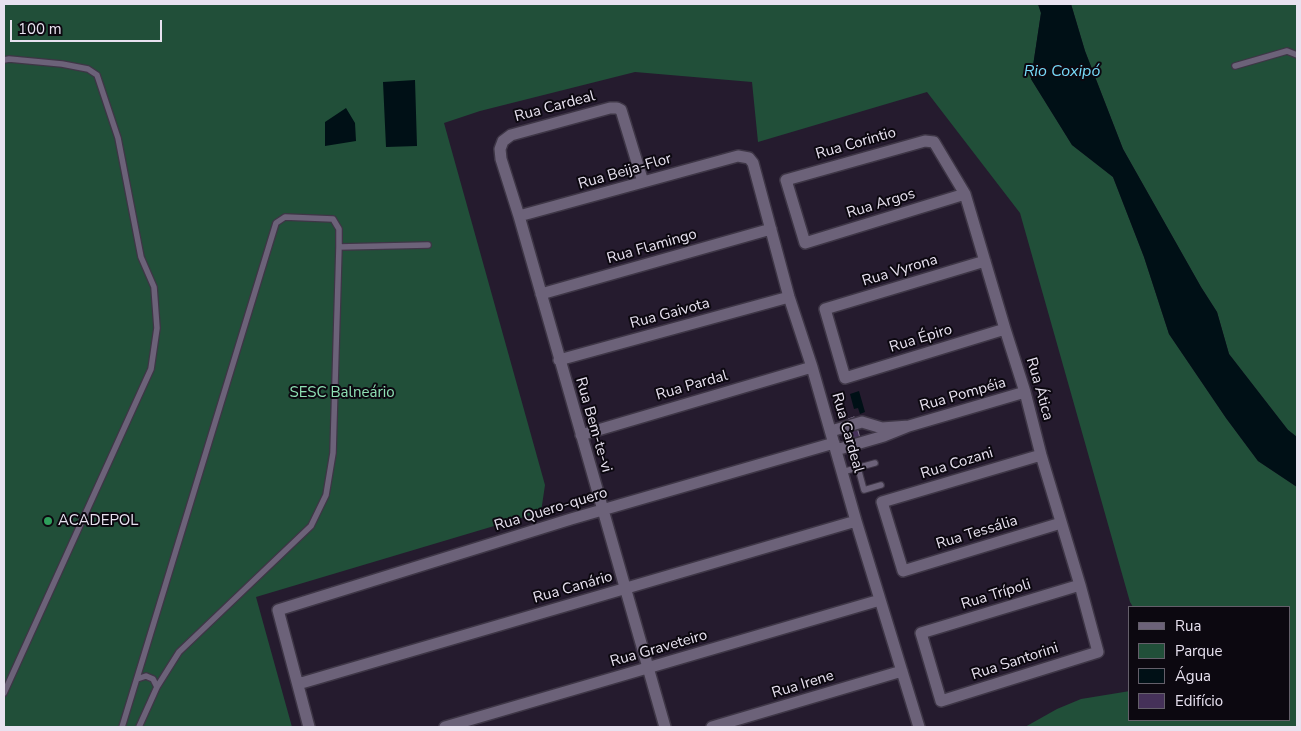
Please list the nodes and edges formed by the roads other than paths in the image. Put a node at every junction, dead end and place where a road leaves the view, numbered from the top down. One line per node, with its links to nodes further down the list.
1 (1297, 55): 3 (lane)
2 (4, 60): 42 (lane)
3 (1235, 66)
4 (934, 142): 7 (street, Rua Ática); 10 (street, Rua Corintio)
5 (738, 156): 6 (street, Rua Beija-Flor); 9 (street, Rua Cardeal)
6 (643, 182): 8 (street, Rua Beija-Flor); 8 (street, Rua Cardeal)
7 (965, 194): 10 (street, Rua Argos); 13 (street, Rua Ática)
8 (519, 216): 14 (street, Rua Bem-te-vi)
9 (771, 229): 14 (street, Rua Flamingo); 15 (street, Rua Cardeal)
10 (805, 243)
11 (428, 245): 12 (lane)
12 (339, 246): 39 (lane); 41 (lane)
13 (984, 261): 16 (street, Rua Ática); 19 (street, Rua Vyrona)
14 (542, 294): 17 (street, Rua Bem-te-vi)
15 (790, 297): 17 (street, Rua Gaivota); 18 (street, Rua Cardeal)
16 (1005, 329): 19 (street, Rua Épiro); 20 (street, Rua Ática)
17 (560, 360): 22 (street, Rua Bem-te-vi)
18 (812, 367): 22 (street, Rua Pardal); 23 (street, Rua Cardeal)
19 (845, 378)
20 (1025, 392): 21 (street, Rua Pompéia); 24 (street, Rua Ática)
21 (908, 426): 23 (street, Rua Pompéia); 23 (street, Rua Pompéia)
22 (581, 435): 29 (street, Rua Bem-te-vi)
23 (834, 443): 27 (street, Rua Cardeal); 29 (street, Rua Quero-quero)
24 (1041, 455): 31 (street, Rua Ática); 32 (street, Rua Cozani)
25 (875, 463): 26 (lane)
26 (858, 468): 27 (lane); 28 (lane)
27 (842, 472): 30 (street, Rua Cardeal)
28 (881, 485)
29 (602, 510): 34 (street, Rua Bem-te-vi); 40 (street, Rua Quero-quero)
30 (856, 521): 34 (street, Rua Canário); 35 (street, Rua Cardeal)
31 (1061, 523): 32 (street, Rua Tessália); 33 (street, Rua Ática)
32 (902, 571)
33 (1080, 585): 36 (street, Rua Ática); 43 (street, Rua Trípoli)
34 (625, 589): 37 (street, Rua Bem-te-vi); 40 (street, Rua Canário)
35 (880, 600): 37 (street, Rua Graveteiro); 38 (street, Rua Cardeal)
36 (1098, 652): 43 (street, Rua Santorini)
37 (647, 668): 47 (street, Rua Graveteiro); 48 (street, Rua Bem-te-vi)
38 (902, 671): 49 (street, Rua Irene); 50 (street, Rua Cardeal)
39 (137, 679): 41 (lane); 44 (lane)
40 (298, 684): 46 (street)
41 (157, 687): 45 (lane)
42 (4, 693)
43 (941, 702)
44 (122, 727)
45 (140, 727)
46 (309, 727)
47 (445, 727)
48 (665, 727)
49 (712, 727)
50 (919, 727)

